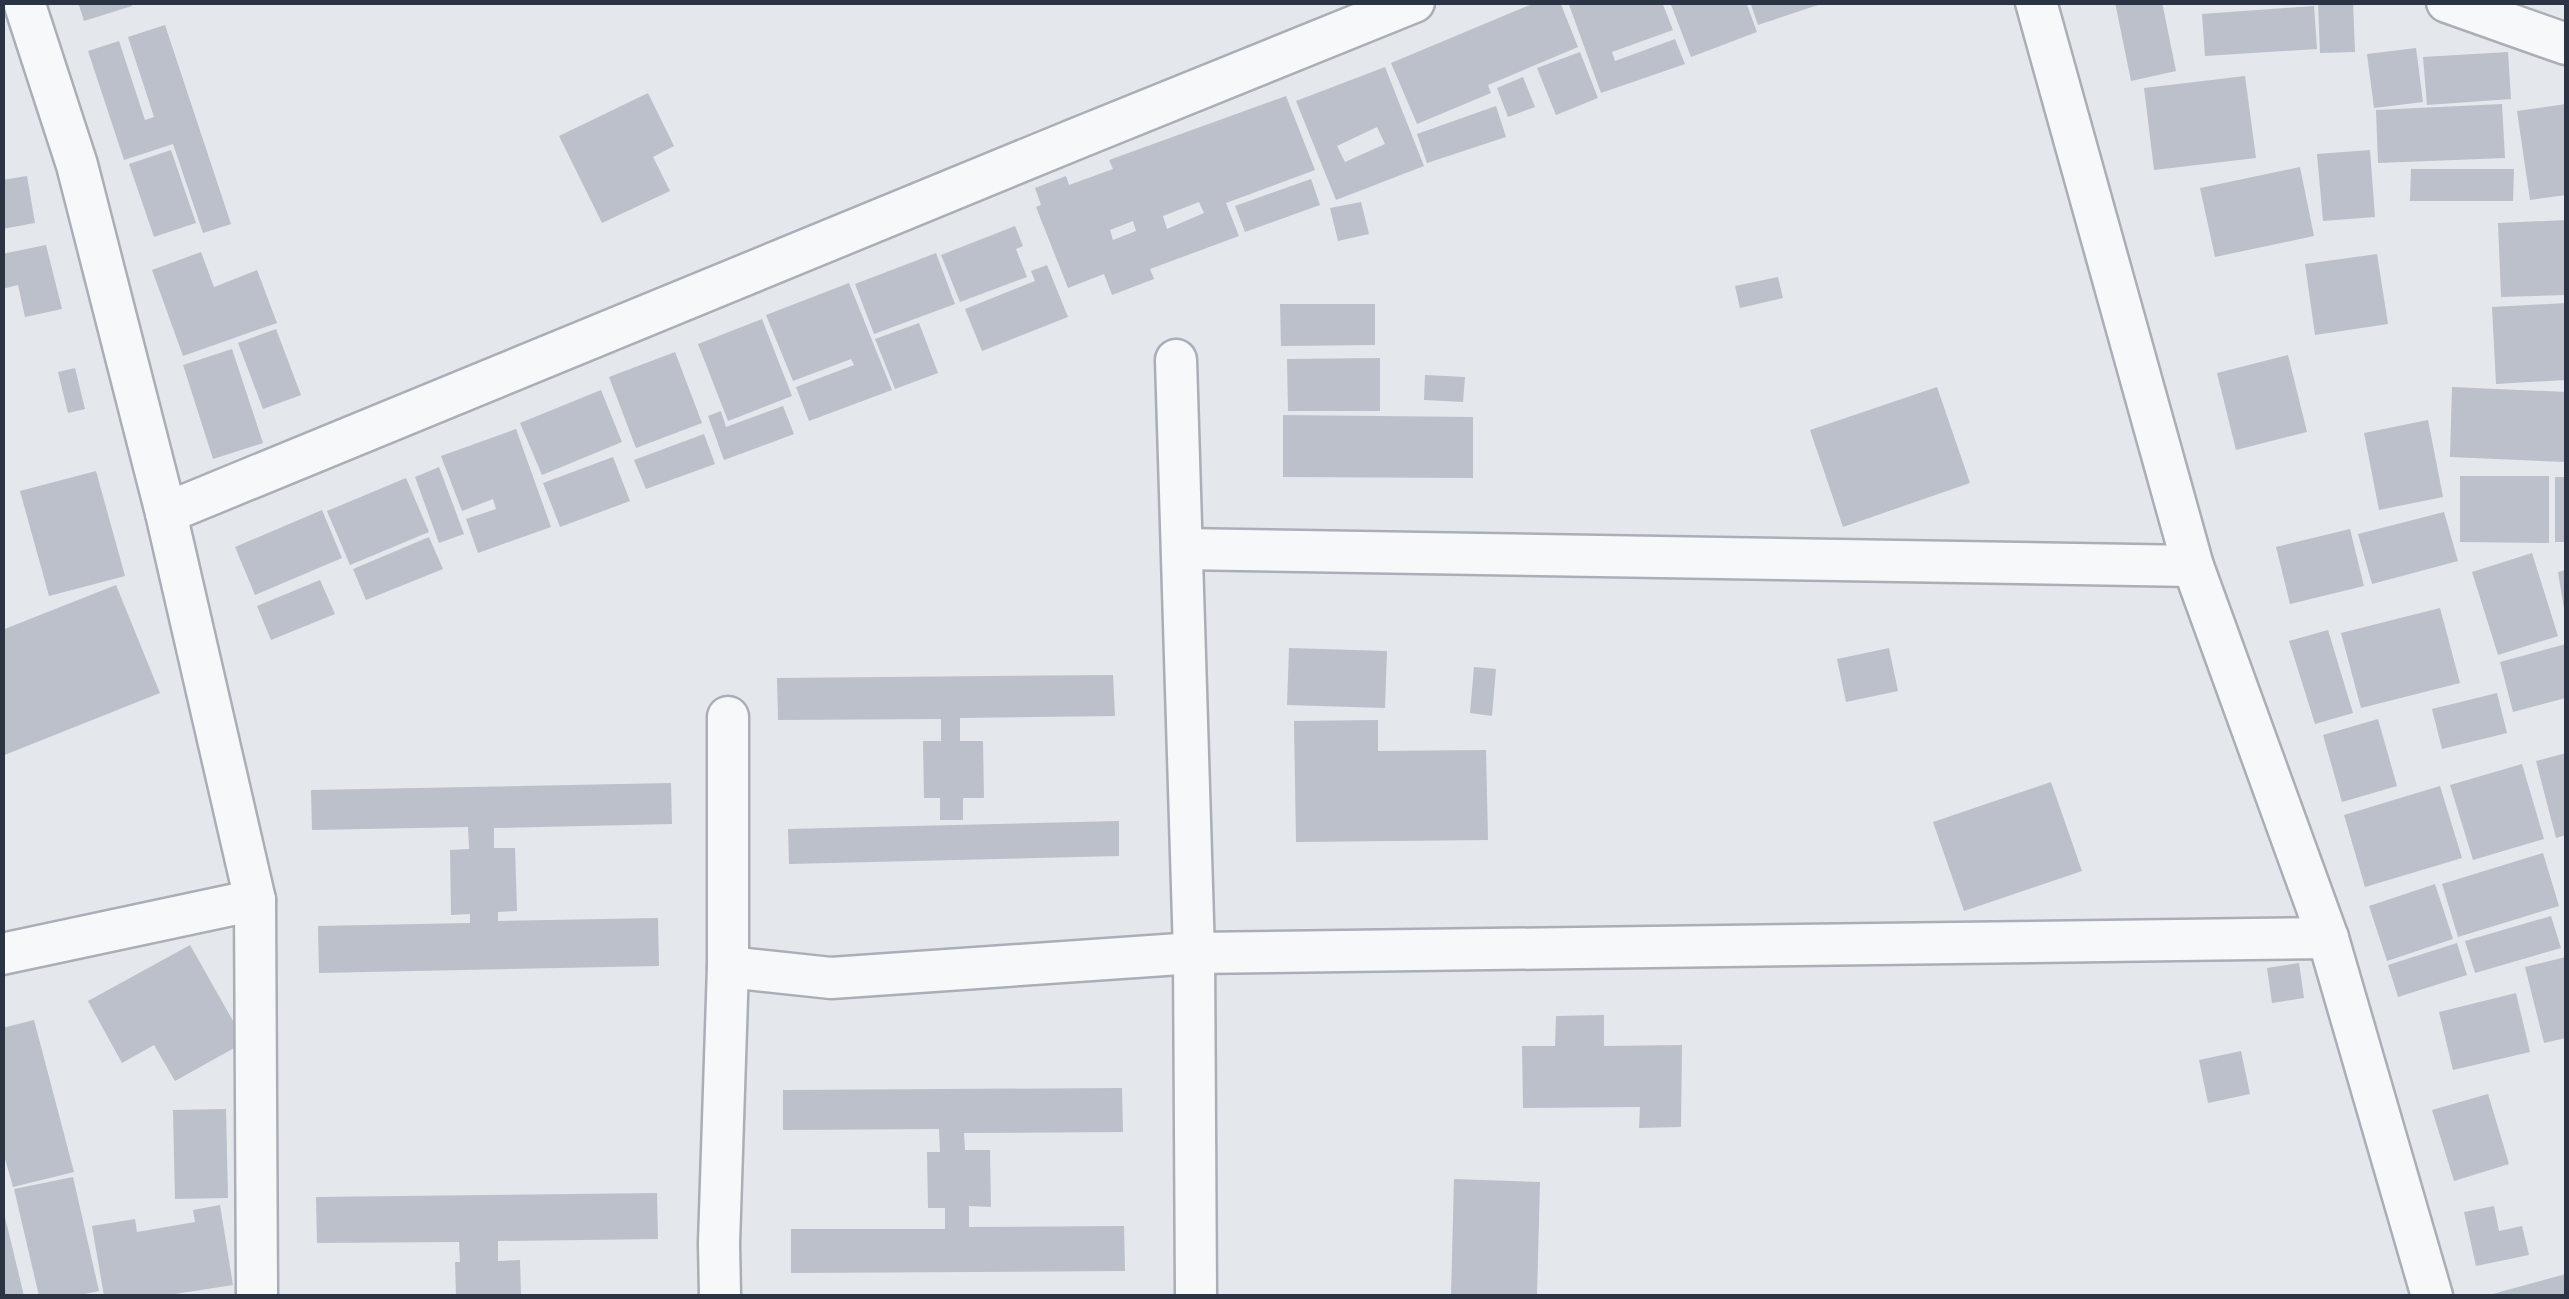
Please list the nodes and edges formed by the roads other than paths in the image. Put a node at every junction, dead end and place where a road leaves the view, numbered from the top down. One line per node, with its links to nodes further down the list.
1 (24, 2): 7 (street)
2 (1414, 2): 7 (street)
3 (2036, 2): 9 (street)
4 (2447, 2): 5 (street)
5 (2566, 44)
6 (1176, 360): 8 (street)
7 (166, 513): 11 (street)
8 (1182, 550): 9 (street); 14 (street)
9 (2192, 566): 12 (street)
10 (728, 718): 15 (street)
11 (255, 900): 13 (street); 16 (street)
12 (2328, 938): 14 (street); 19 (street)
13 (2, 954)
14 (1194, 954): 15 (street); 18 (street)
15 (728, 966): 17 (street)
16 (257, 1296)
17 (720, 1296)
18 (1196, 1296)
19 (2432, 1296)

